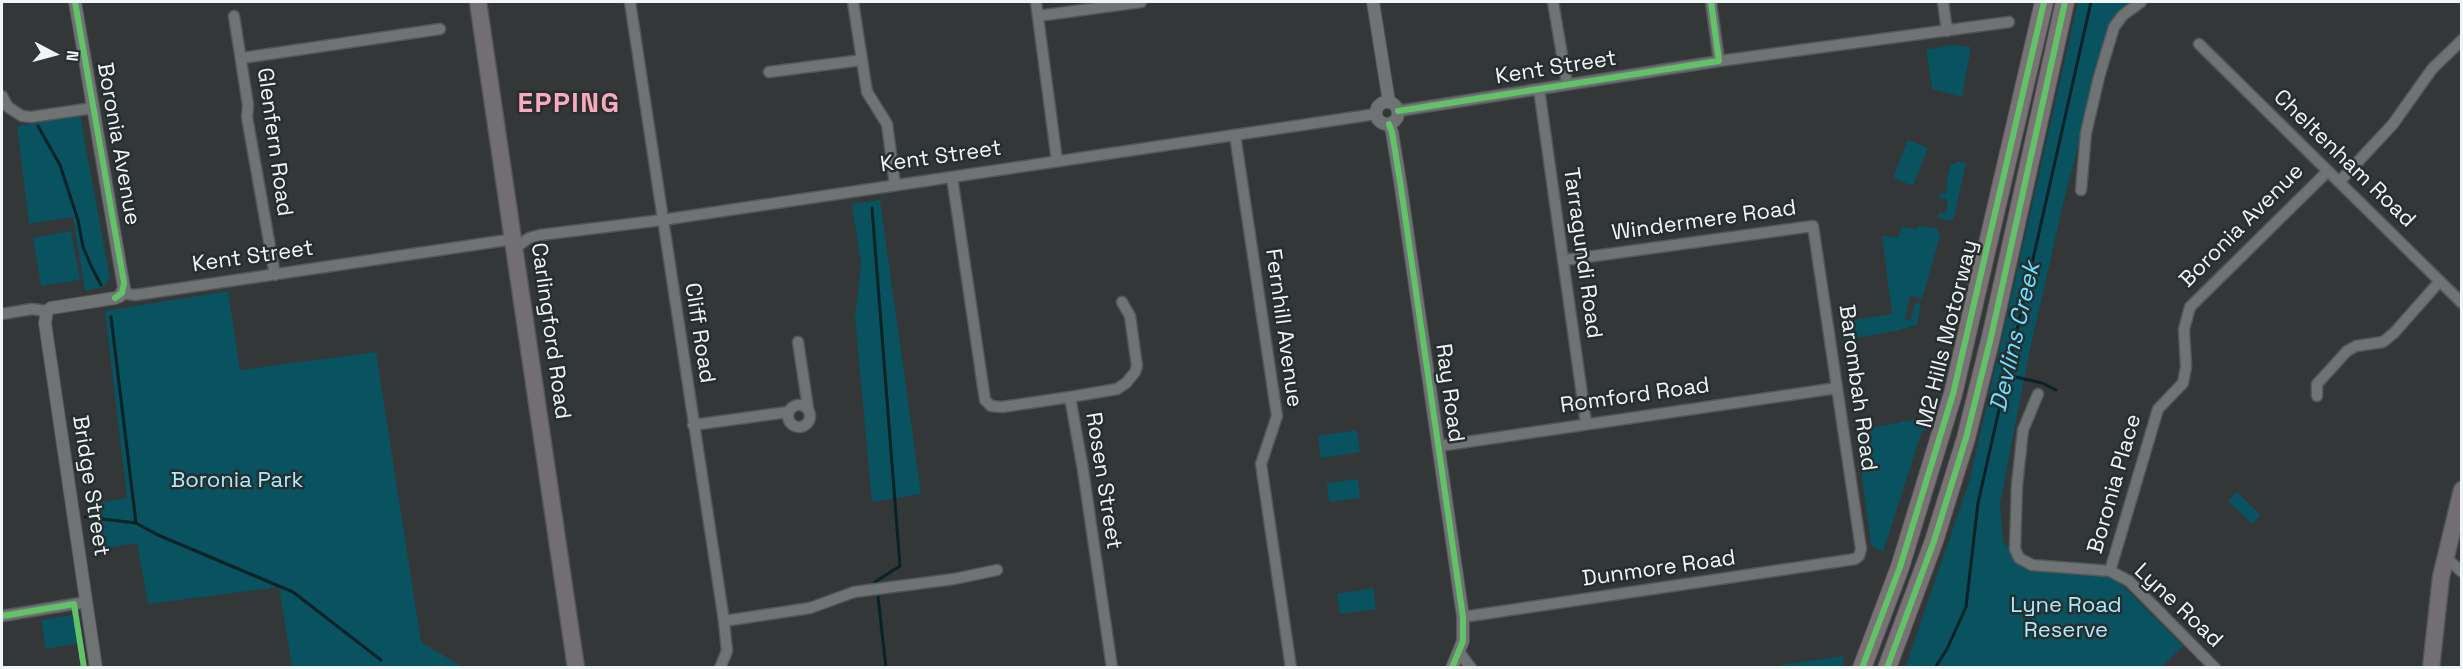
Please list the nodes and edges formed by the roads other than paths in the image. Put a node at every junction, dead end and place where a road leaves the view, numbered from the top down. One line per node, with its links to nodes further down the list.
1 (75, 2): 29 (street, Boronia Avenue)
2 (478, 2): 41 (main road, Carlingford Road)
3 (630, 2): 39 (street, Cliff Road)
4 (853, 2): 22 (street)
5 (1036, 2): 15 (street)
6 (1141, 2): 15 (street)
7 (1374, 2): 28 (street)
8 (1553, 2): 25 (street)
9 (1711, 2): 23 (street)
10 (1943, 2): 18 (street)
11 (2044, 2): 79 (highway, M2 Hills Motorway)
12 (2065, 2): 80 (highway, M2 Hills Motorway)
13 (2141, 2): 38 (street)
14 (234, 16): 21 (street, Glenfern Road)
15 (1038, 16): 33 (street)
16 (2010, 22): 18 (street, Kent Street)
17 (440, 29): 21 (street)
18 (1947, 31): 23 (street, Kent Street)
19 (2462, 40): 36 (street, Boronia Avenue)
20 (2199, 44): 34 (street, Cheltenham Road)
21 (242, 58): 43 (street, Glenfern Road)
22 (862, 60): 24 (street); 37 (street)
23 (1719, 61): 25 (street, Kent Street)
24 (769, 72)
25 (1567, 84): 26 (street, Kent Street)
26 (1539, 89): 28 (street, Kent Street); 42 (street, Tarragundi Road)
27 (2, 96): 29 (street)
28 (1394, 107): 30 (street); 31 (street)
29 (93, 108): 45 (street, Boronia Avenue)
30 (1376, 114): 31 (street); 32 (street, Kent Street)
31 (1389, 124): 60 (street, Ray Road)
32 (1235, 135): 33 (street, Kent Street); 76 (street, Fernhill Avenue)
33 (1057, 161): 35 (street, Kent Street)
34 (2328, 171): 36 (street, Cheltenham Road); 56 (street, Boronia Avenue)
35 (952, 177): 37 (street, Kent Street); 54 (street, Rosen Street)
36 (2340, 181): 44 (street, Cheltenham Road)
37 (895, 184): 39 (street, Kent Street)
38 (2081, 190)
39 (662, 220): 41 (street, Kent Street); 59 (street, Cliff Road)
40 (1813, 226): 42 (street, Windermere Road); 51 (street, Barombah Road)
41 (514, 244): 43 (street, Kent Street); 73 (main road, Carlingford Road)
42 (1565, 260): 58 (street, Tarragundi Road)
43 (274, 275): 45 (street, Kent Street)
44 (2440, 281): 47 (street, Cheltenham Road); 53 (street)
45 (123, 293): 48 (street, Kent Street)
46 (1122, 302): 54 (street)
47 (2462, 303)
48 (47, 311): 49 (street, Kent Street); 67 (street, Bridge Street)
49 (2, 314)
50 (798, 342): 55 (street)
51 (1837, 387): 58 (street, Romford Road); 62 (street, Barombah Road)
52 (2038, 394): 65 (street, Lyne Road)
53 (2317, 396)
54 (1070, 397): 75 (street, Rosen Street)
55 (808, 408): 57 (street); 57 (street)
56 (2158, 409): 65 (street, Boronia Place)
57 (788, 412): 59 (street)
58 (1586, 423): 60 (street, Romford Road)
59 (693, 425): 70 (street, Cliff Road)
60 (1439, 446): 69 (street, Ray Road)
61 (2462, 490): 63 (main road)
62 (1859, 556): 69 (street, Dunmore Road)
63 (2445, 556): 66 (street); 82 (main road)
64 (997, 570): 70 (street)
65 (2110, 571): 81 (street, Lyne Road)
66 (2462, 572)
67 (80, 603): 68 (street); 72 (street, Bridge Street)
68 (2, 616)
69 (1463, 617): 71 (street, Ray Road)
70 (724, 621): 74 (street, Cliff Road)
71 (1459, 652): 77 (street, Ray Road); 78 (street)
72 (96, 668)
73 (576, 668)
74 (720, 668)
75 (1112, 668)
76 (1291, 668)
77 (1452, 668)
78 (1471, 668)
79 (1862, 668)
80 (1887, 668)
81 (2215, 668)
82 (2431, 668)

